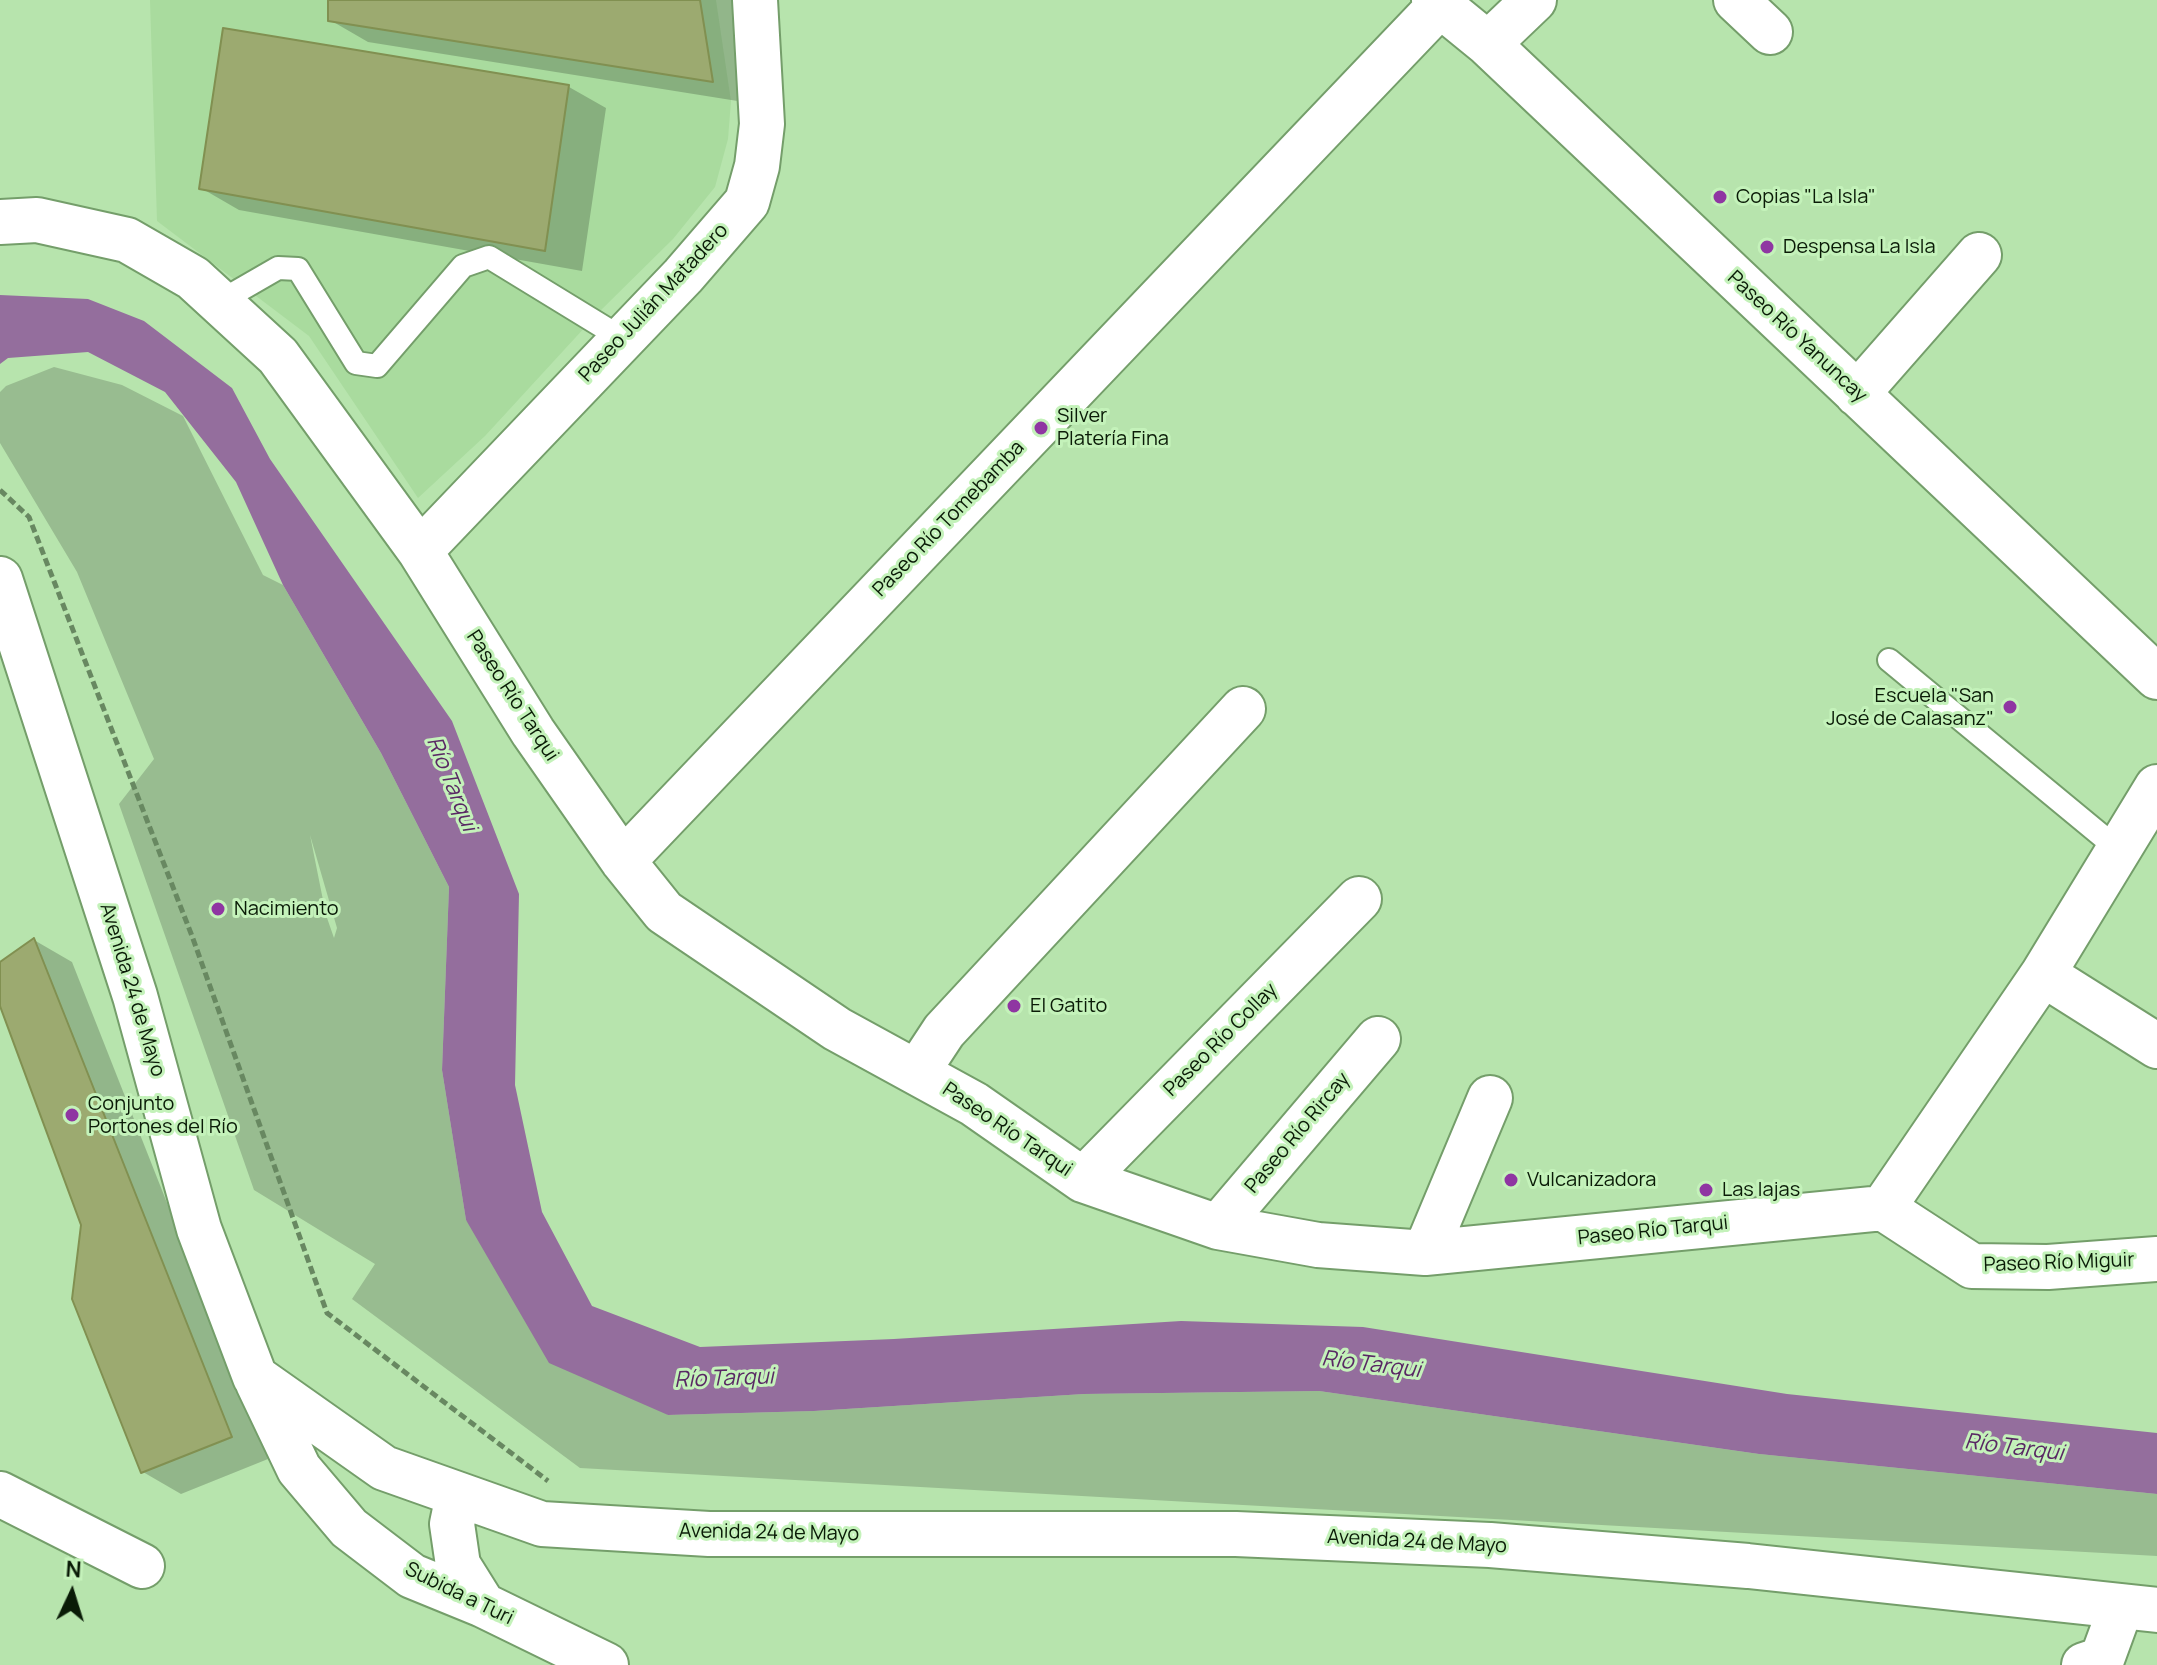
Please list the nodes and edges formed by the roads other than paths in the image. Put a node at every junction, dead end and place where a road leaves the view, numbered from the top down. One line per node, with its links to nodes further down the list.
1 (755, 0): 10 (street, Paseo Julián Matadero)
2 (1534, 0): 6 (street)
3 (1736, 0): 5 (street)
4 (1437, 2): 6 (street, Paseo Río Yanuncay); 19 (street, Paseo Río Tomebamba)
5 (1770, 32)
6 (1488, 44): 11 (street, Paseo Río Yanuncay)
7 (0, 222): 9 (street, Paseo Río Tarqui)
8 (1979, 255): 11 (street)
9 (219, 302): 10 (lane); 12 (street, Paseo Río Tarqui)
10 (623, 339): 12 (street, Paseo Julián Matadero)
11 (1857, 394): 15 (street, Paseo Río Yanuncay)
12 (420, 551): 19 (street, Paseo Río Tarqui)
13 (0, 579): 31 (street, Avenida 24 de Mayo)
14 (1889, 660): 18 (lane)
15 (2157, 677)
16 (1243, 709): 24 (street)
17 (2157, 787): 18 (street)
18 (2119, 850): 21 (street)
19 (623, 861): 24 (street, Paseo Río Tarqui)
20 (1359, 899): 26 (street, Paseo Río Collay)
21 (2043, 974): 23 (street); 27 (street)
22 (1378, 1039): 28 (street, Paseo Río Rircay)
23 (2157, 1046)
24 (917, 1072): 26 (street, Paseo Río Tarqui)
25 (1490, 1098): 29 (street)
26 (1083, 1180): 28 (street, Paseo Río Tarqui)
27 (1883, 1208): 29 (street, Paseo Río Tarqui); 30 (street, Paseo Río Miguir)
28 (1218, 1227): 29 (street, Paseo Río Tarqui)
29 (1425, 1253)
30 (2157, 1259)
31 (255, 1377): 33 (street, Avenida 24 de Mayo); 35 (street, Subida a Turi)
32 (0, 1494): 34 (street)
33 (458, 1495): 35 (street); 36 (street, Avenida 24 de Mayo)
34 (142, 1566)
35 (483, 1605): 37 (street, Subida a Turi)
36 (2139, 1609): 38 (street)
37 (606, 1665)
38 (2084, 1665)

